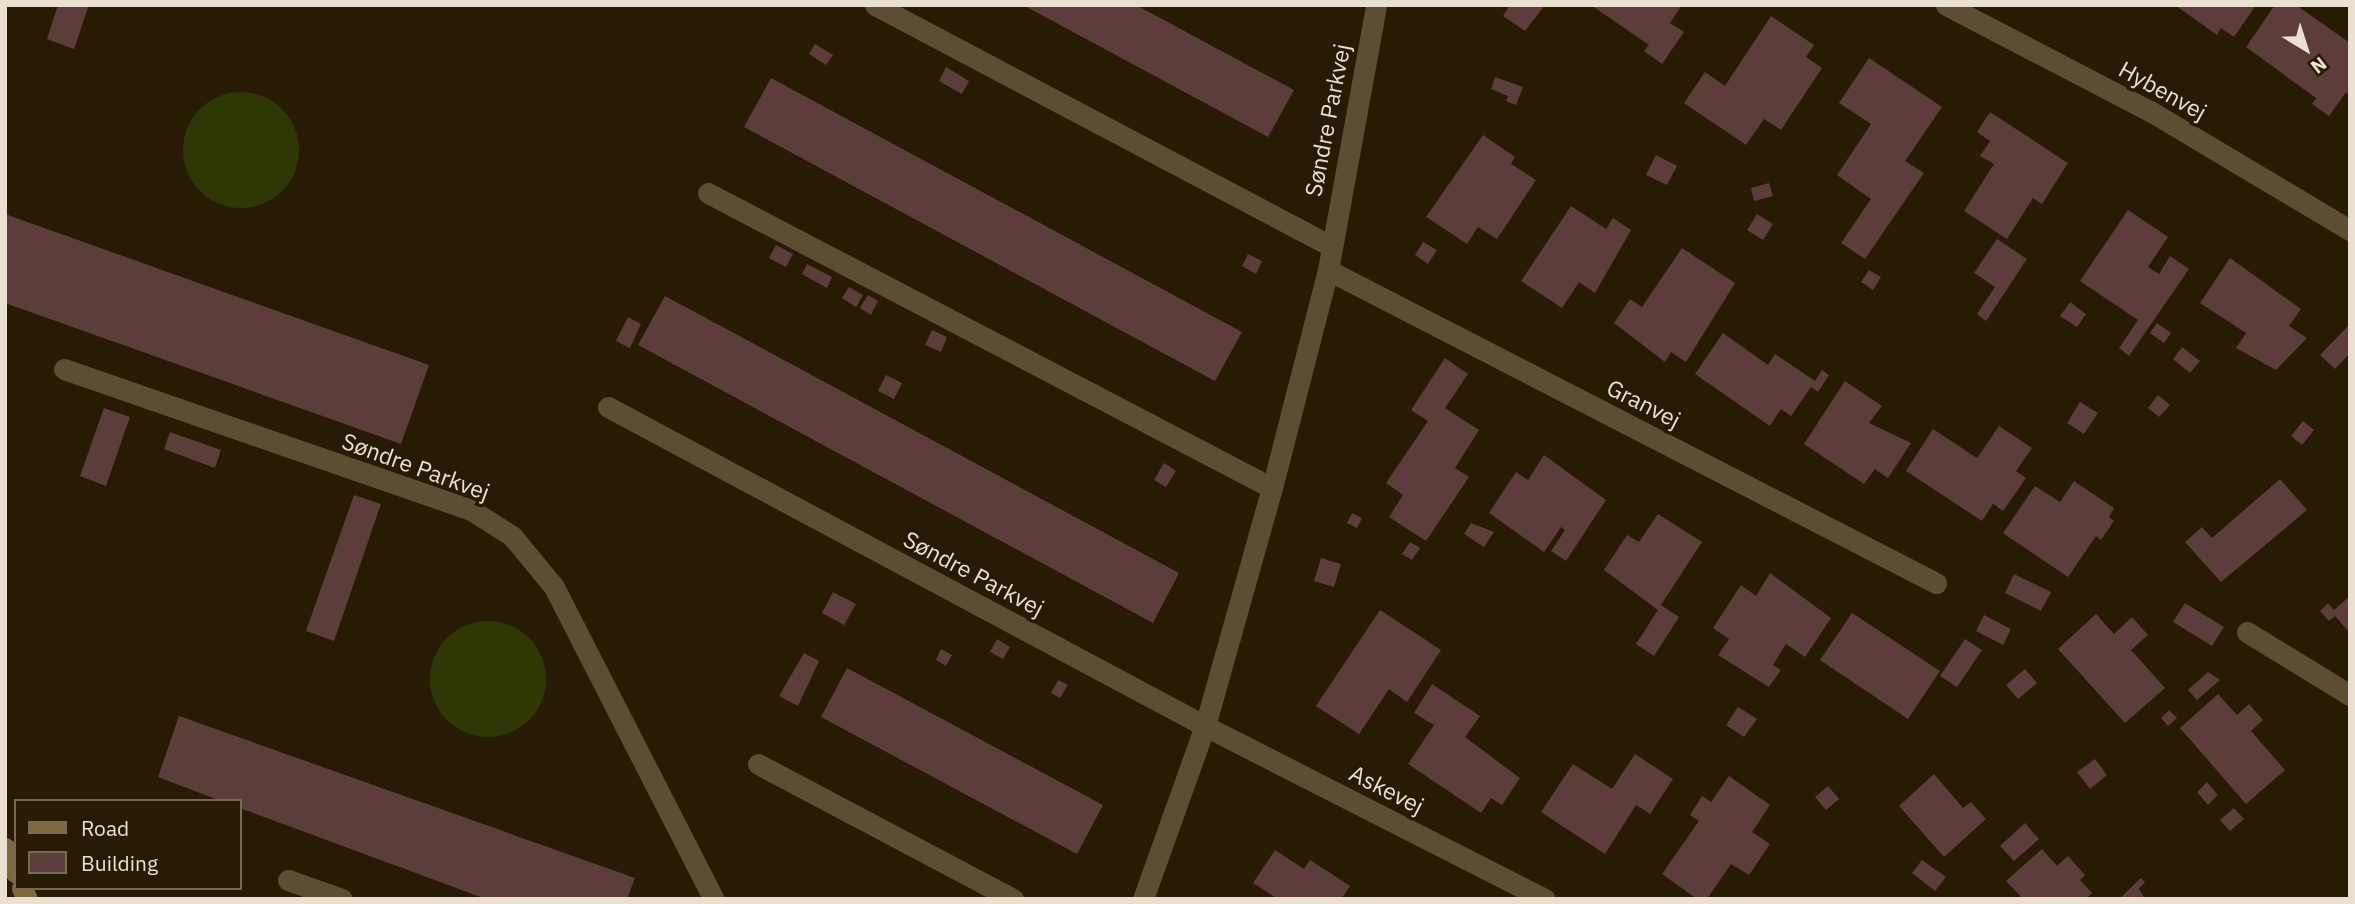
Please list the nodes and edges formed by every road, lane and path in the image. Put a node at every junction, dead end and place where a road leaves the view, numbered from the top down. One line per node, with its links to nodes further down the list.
1 (876, 5): 6 (street, Søndre Parkvej)
2 (1376, 5): 6 (street, Søndre Parkvej)
3 (1946, 5): 5 (street, Hybenvej)
4 (708, 193): 10 (street)
5 (2350, 230)
6 (1329, 245): 7 (street, Søndre Parkvej)
7 (1328, 270): 10 (street, Søndre Parkvej); 11 (street, Granvej)
8 (64, 369): 20 (street, Søndre Parkvej)
9 (608, 407): 14 (street, Søndre Parkvej)
10 (1272, 488): 14 (street, Søndre Parkvej)
11 (1936, 583)
12 (2247, 632): 13 (street)
13 (2350, 695)
14 (1205, 726): 22 (street, Søndre Parkvej); 23 (street, Askevej)
15 (758, 764): 21 (street)
16 (5, 848): 17 (main road)
17 (14, 868)
18 (288, 880): 19 (street)
19 (342, 899)
20 (714, 899)
21 (1013, 899)
22 (1143, 899)
23 (1545, 899)

